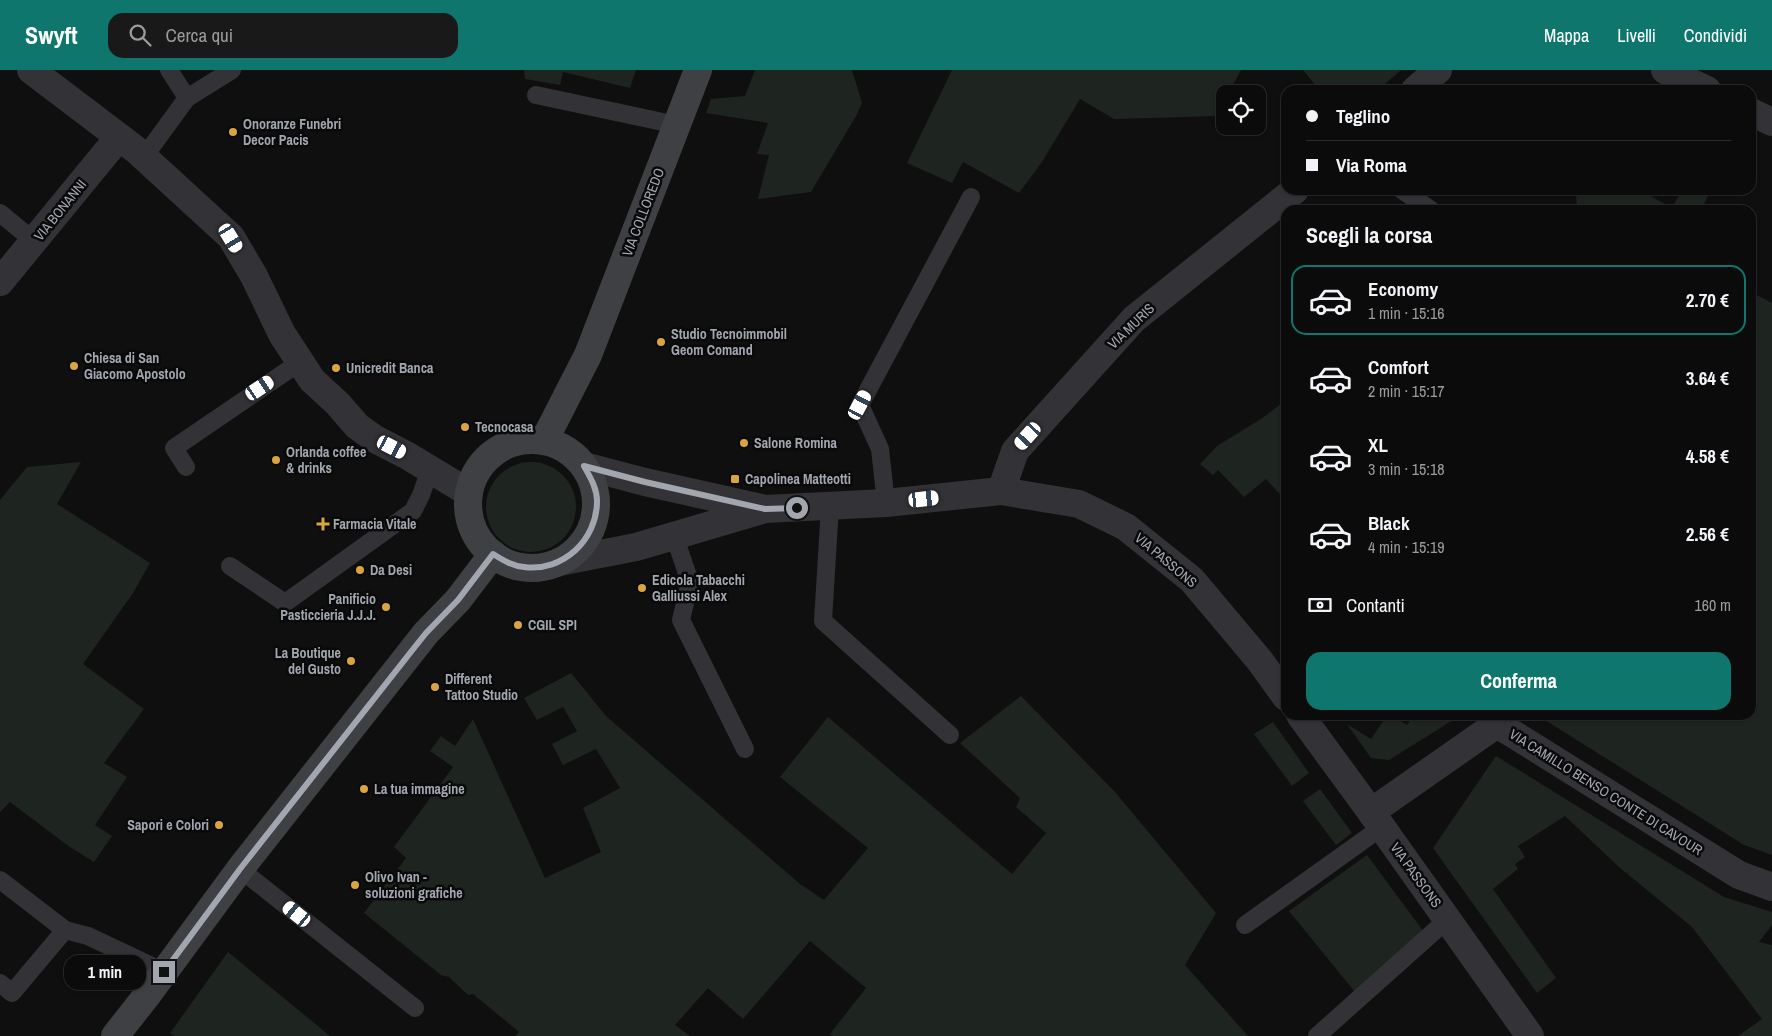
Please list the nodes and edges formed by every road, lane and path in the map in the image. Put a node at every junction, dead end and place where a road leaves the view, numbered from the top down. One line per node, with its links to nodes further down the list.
1 (31, 70): 14 (street)
2 (169, 70): 10 (lane)
3 (232, 70): 10 (lane)
4 (698, 70): 13 (main road, VIA COLLOREDO)
5 (1438, 70): 7 (street)
6 (1672, 71): 8 (street)
7 (1421, 85)
8 (1698, 85)
9 (536, 95): 13 (lane)
10 (187, 98): 14 (lane)
11 (1756, 114): 12 (street)
12 (1772, 122)
13 (676, 125): 23 (main road, VIA COLLOREDO)
14 (133, 147): 20 (street, VIA BONANNI); 22 (street)
15 (1289, 195): 27 (street, VIA MURIS)
16 (1409, 195): 18 (lane)
17 (971, 197): 29 (lane)
18 (1424, 205)
19 (0, 212): 20 (lane)
20 (34, 241): 21 (street, VIA BONANNI)
21 (0, 282)
22 (300, 362): 25 (lane); 26 (street)
23 (544, 441): 24 (main road); 28 (main road)
24 (584, 466): 31 (street); 34 (main road)
25 (186, 467)
26 (430, 470): 28 (street); 35 (lane)
27 (1001, 491): 29 (street, VIA PASSONS); 36 (street, VIA PASSONS)
28 (468, 493): 33 (main road)
29 (886, 503): 30 (street, VIA PASSONS)
30 (830, 506): 31 (street, VIA PASSONS); 38 (lane)
31 (765, 509): 32 (street)
32 (674, 535): 34 (street); 39 (lane)
33 (493, 554): 34 (main road); 41 (main road)
34 (559, 562)
35 (230, 566)
36 (1281, 689)
37 (1304, 720): 40 (street, VIA PASSONS)
38 (950, 735)
39 (745, 749)
40 (1377, 820): 43 (street, VIA CAMILLO BENSO CONTE DI CAVOUR); 44 (street, VIA PASSONS); 45 (lane)
41 (240, 869): 47 (main road); 49 (lane)
42 (0, 880): 46 (lane)
43 (1772, 887)
44 (1448, 919): 51 (lane); 52 (street, VIA PASSONS)
45 (1245, 925)
46 (65, 930): 47 (lane); 48 (lane)
47 (164, 972): 50 (main road)
48 (0, 983)
49 (415, 1008)
50 (115, 1036)
51 (1317, 1036)
52 (1530, 1036)

